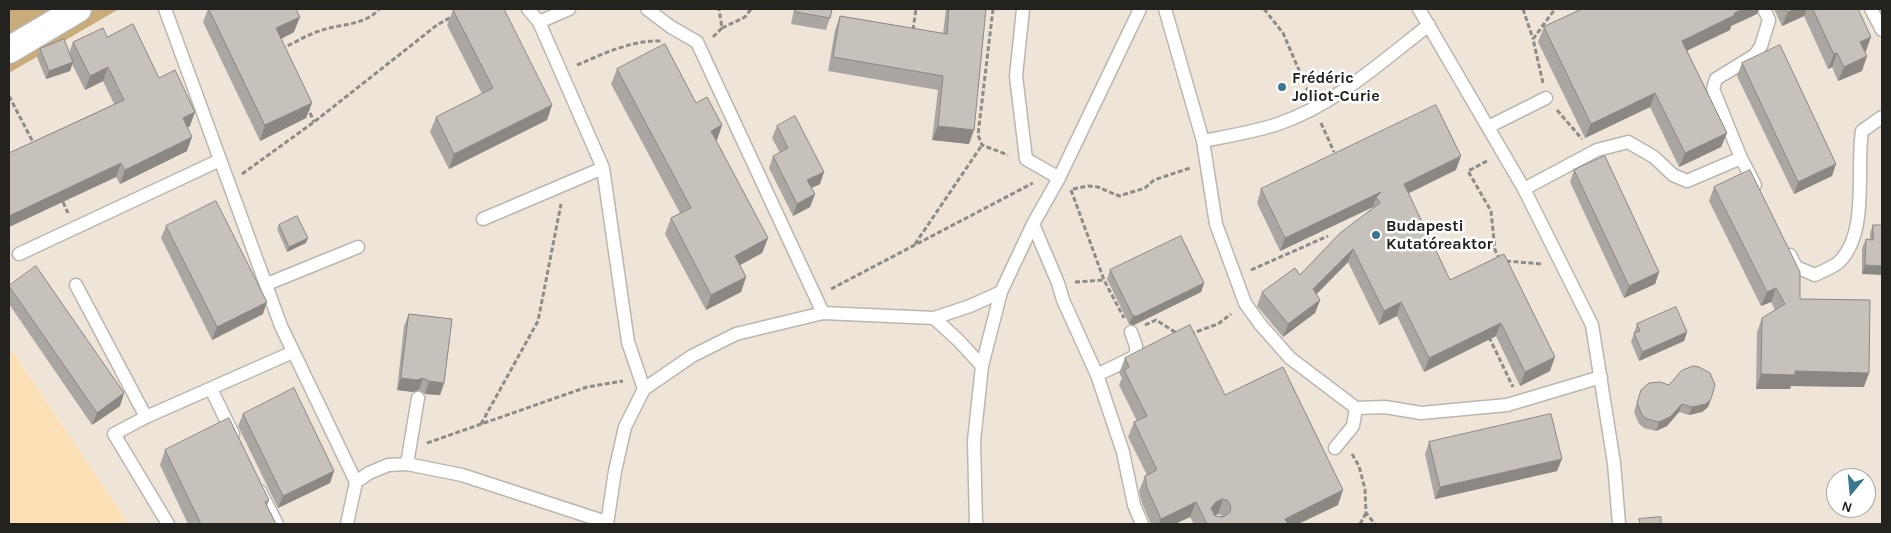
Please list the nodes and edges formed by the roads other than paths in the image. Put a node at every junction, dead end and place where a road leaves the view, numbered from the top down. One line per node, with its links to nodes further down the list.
1 (78, 9): 15 (street)
2 (165, 9): 21 (lane)
3 (528, 9): 12 (lane)
4 (569, 9): 12 (lane)
5 (647, 9): 34 (lane)
6 (1023, 9): 23 (lane)
7 (1140, 9): 23 (lane)
8 (1165, 9): 19 (lane)
9 (1419, 9): 13 (lane)
10 (1764, 9): 20 (lane)
11 (1871, 9): 14 (lane)
12 (539, 22): 22 (lane)
13 (1429, 25): 18 (lane); 19 (lane)
14 (1882, 30)
15 (9, 50)
16 (1546, 98): 18 (lane)
17 (1882, 118): 28 (lane)
18 (1488, 127): 24 (lane)
19 (1203, 141): 44 (lane)
20 (1742, 158): 24 (lane); 25 (lane)
21 (220, 160): 30 (lane); 31 (lane)
22 (603, 168): 26 (lane); 42 (lane)
23 (1058, 180): 27 (lane)
24 (1524, 189): 40 (lane)
25 (1761, 197)
26 (483, 219)
27 (1033, 224): 33 (lane); 39 (lane)
28 (1785, 246)
29 (358, 247): 31 (lane)
30 (19, 254)
31 (267, 284): 37 (lane)
32 (76, 285): 45 (lane)
33 (1001, 292): 35 (lane); 38 (lane)
34 (822, 313): 35 (lane); 42 (lane)
35 (934, 318): 38 (lane)
36 (1131, 332): 39 (lane)
37 (293, 352): 41 (lane); 50 (lane)
38 (982, 366): 55 (lane)
39 (1097, 375): 56 (lane)
40 (1601, 377): 44 (lane); 57 (lane)
41 (211, 389): 45 (lane); 47 (lane)
42 (644, 389): 51 (lane)
43 (418, 398): 48 (lane)
44 (1356, 408): 46 (lane)
45 (146, 417): 52 (lane)
46 (1339, 443)
47 (240, 448)
48 (407, 464): 50 (lane); 51 (lane)
49 (256, 482): 53 (lane)
50 (356, 482): 54 (lane)
51 (607, 523)
52 (168, 524)
53 (277, 524)
54 (348, 524)
55 (976, 524)
56 (1142, 524)
57 (1619, 524)

